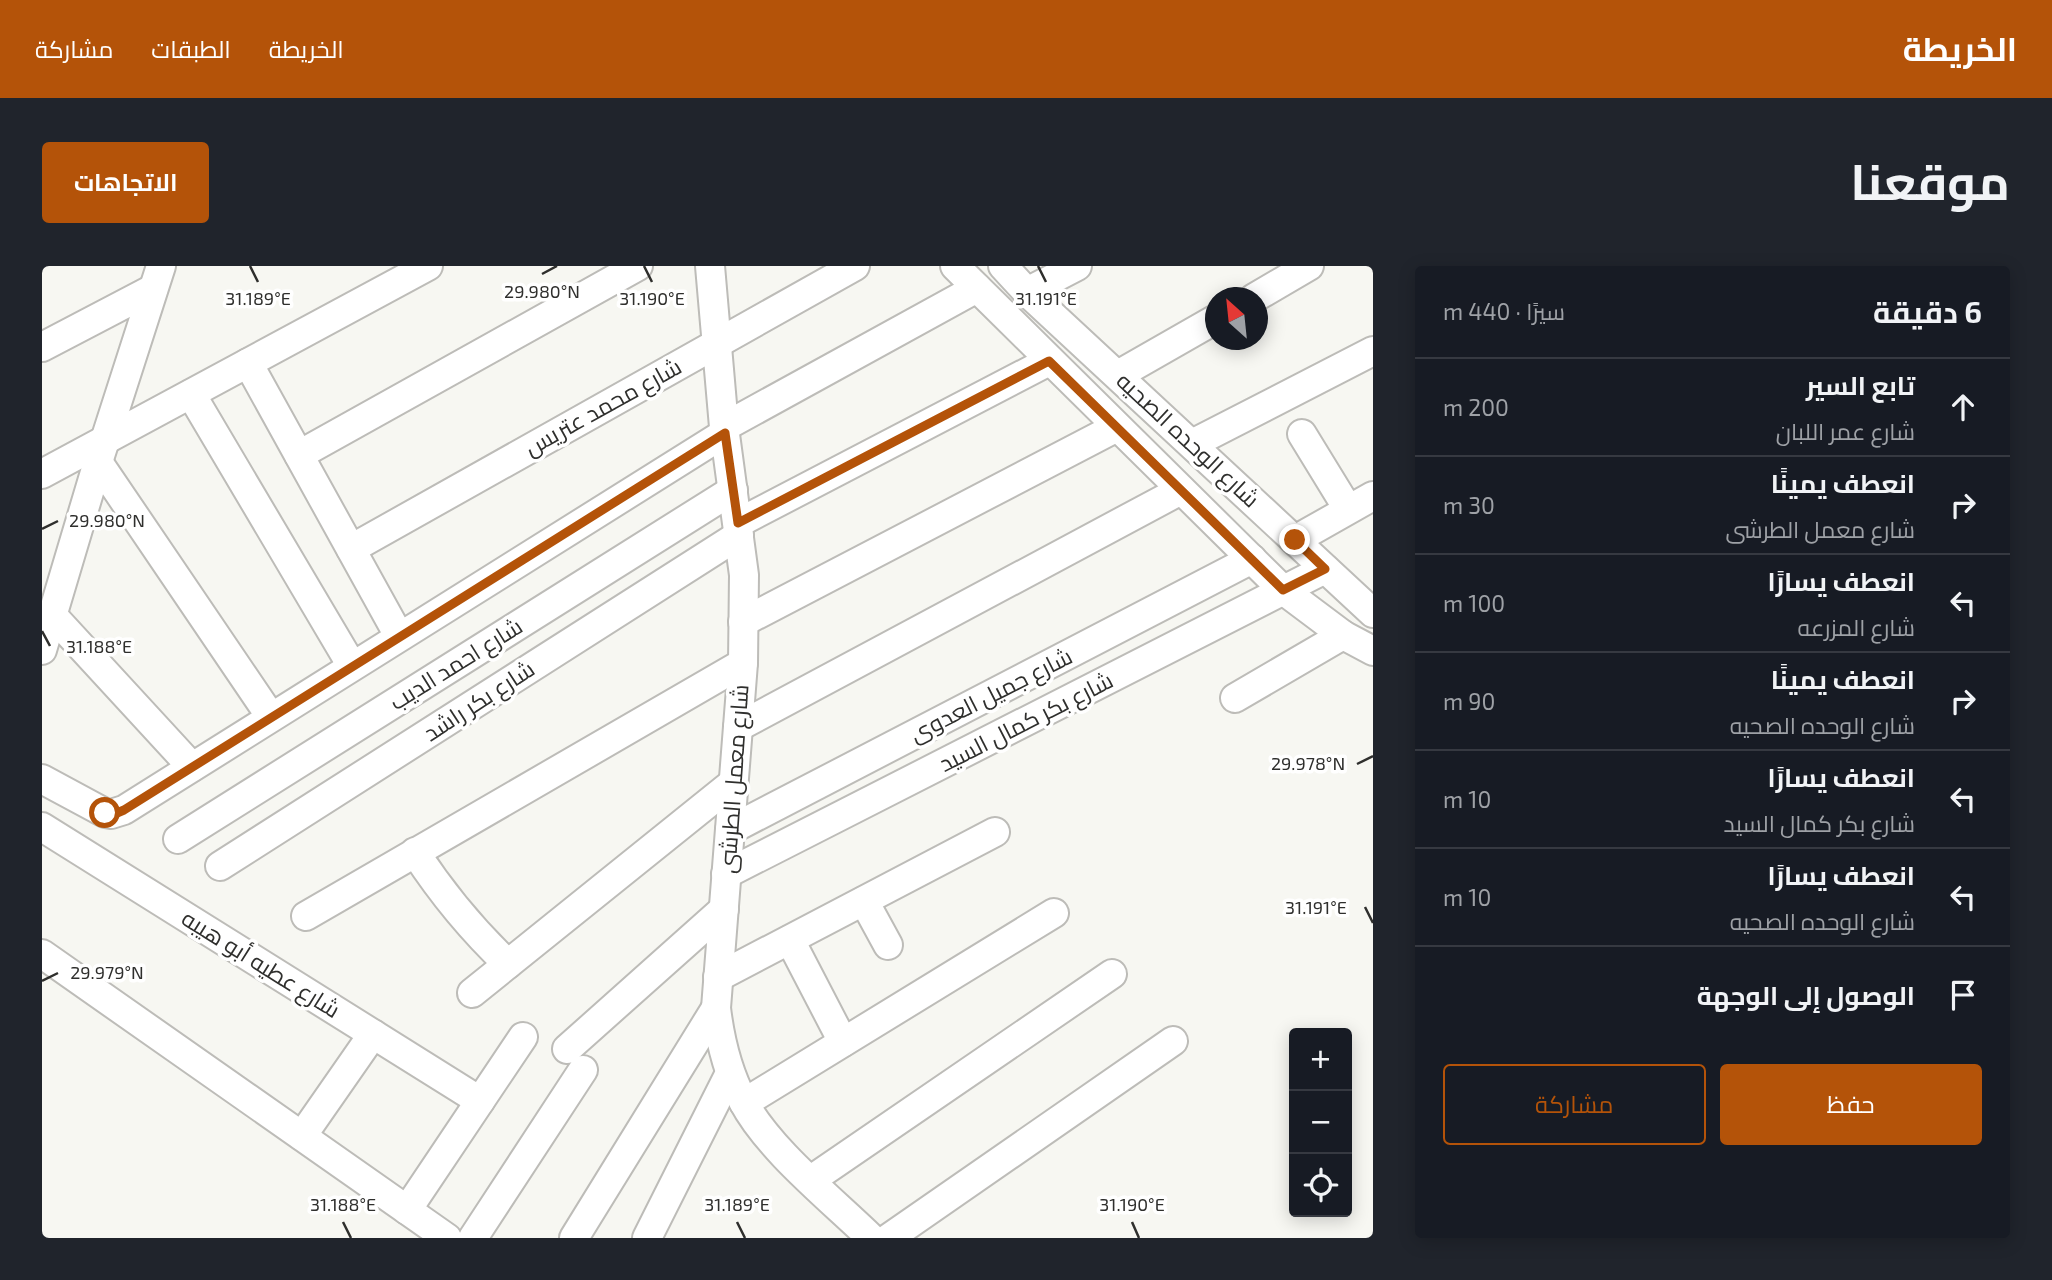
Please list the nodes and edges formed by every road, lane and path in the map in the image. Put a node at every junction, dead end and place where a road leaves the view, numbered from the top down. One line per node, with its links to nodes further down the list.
1 (428, 266): 20 (street)
2 (638, 266): 28 (street)
3 (710, 266): 16 (street, شارع معمل الطرشى)
4 (855, 266): 16 (street, شارع محمد عتريس)
5 (955, 266): 10 (street, شارع الوحده الصحيه)
6 (1003, 266): 12 (street, شارع الوحده الصحيه)
7 (1077, 266): 12 (street)
8 (1309, 266): 11 (street)
9 (157, 278): 17 (street); 27 (street)
10 (977, 288): 15 (street, شارع الوحده الصحيه); 24 (street)
11 (1268, 290)
12 (1027, 292): 13 (street, شارع الوحده الصحيه)
13 (1052, 313): 15 (street); 21 (street, شارع الوحده الصحيه)
14 (1205, 325): 21 (street)
15 (1027, 338): 19 (street, شارع الوحده الصحيه)
16 (715, 344): 24 (street, شارع معمل الطرشى); 36 (street, شارع محمد عتريس)
17 (42, 346)
18 (1373, 351): 26 (street)
19 (1049, 361): 23 (street, شارع الوحده الصحيه); 34 (street, شارع بكر راشد)
20 (248, 363): 22 (street); 28 (street)
21 (1118, 374): 26 (street, شارع الوحده الصحيه)
22 (191, 394): 27 (street); 48 (street)
23 (1117, 427): 31 (street, شارع الوحده الصحيه); 42 (street)
24 (724, 430): 30 (street, شارع معمل الطرشى); 44 (street)
25 (1302, 434): 33 (street)
26 (1192, 444): 35 (street, شارع الوحده الصحيه)
27 (102, 451): 29 (street); 41 (street); 50 (street)
28 (299, 455): 36 (street)
29 (42, 474)
30 (733, 490): 34 (street, شارع معمل الطرشى); 58 (street, شارع احمد الديب)
31 (1181, 490): 37 (street, شارع الوحده الصحيه); 51 (street)
32 (1373, 496): 33 (street)
33 (1348, 509): 35 (street)
34 (739, 529): 42 (street, شارع معمل الطرشى); 60 (street, شارع بكر راشد)
35 (1295, 540): 38 (street, شارع الوحده الصحيه)
36 (351, 549): 44 (street)
37 (1252, 559): 39 (street, شارع الوحده الصحيه); 56 (street, شارع جميل العدوى)
38 (1325, 569): 39 (street, شارع بكر كمال السيد); 40 (street, شارع الوحده الصحيه)
39 (1283, 590): 43 (street, شارع الوحده الصحيه); 61 (street, شارع بكر كمال السيد)
40 (1373, 614)
41 (53, 616): 45 (street); 52 (street)
42 (743, 622): 47 (street, شارع معمل الطرشى)
43 (1343, 635): 46 (street, شارع الوحده الصحيه); 49 (street)
44 (399, 636): 48 (street)
45 (42, 650)
46 (1373, 652)
47 (743, 663): 51 (street, شارع معمل الطرشى); 59 (street)
48 (352, 666): 50 (street)
49 (1235, 698)
50 (271, 717): 52 (street)
51 (738, 727): 54 (street, شارع معمل الطرشى)
52 (192, 766): 53 (street)
53 (42, 779)
54 (733, 783): 56 (street, شارع معمل الطرشى); 69 (street)
55 (42, 827): 74 (street, شارع عطيه أبو هيبه)
56 (730, 830): 61 (street, شارع معمل الطرشى)
57 (995, 832): 62 (street)
58 (178, 839)
59 (415, 852): 65 (street); 69 (street)
60 (219, 866)
61 (726, 874): 63 (street, شارع معمل الطرشى)
62 (864, 901): 66 (street); 67 (street)
63 (724, 909): 71 (street, شارع معمل الطرشى); 85 (street)
64 (1054, 913): 77 (street)
65 (306, 916)
66 (790, 940): 71 (street); 77 (street)
67 (888, 945)
68 (42, 954): 81 (street)
69 (508, 964): 72 (street)
70 (1112, 974): 82 (street)
71 (718, 977): 73 (street, شارع معمل الطرشى)
72 (472, 993)
73 (716, 1009): 78 (street, شارع معمل الطرشى); 86 (street)
74 (373, 1034): 79 (street, شارع عطيه أبو هيبه); 81 (street)
75 (523, 1037): 79 (street)
76 (1173, 1041): 89 (street)
77 (843, 1042): 80 (street)
78 (730, 1073): 80 (street, شارع معمل الطرشى); 87 (street)
79 (480, 1101): 83 (street)
80 (744, 1103): 82 (street, شارع معمل الطرشى)
81 (302, 1136): 83 (street)
82 (811, 1180): 88 (street, شارع معمل الطرشى)
83 (407, 1210): 84 (street)
84 (447, 1238)
85 (473, 1238)
86 (574, 1238)
87 (647, 1238)
88 (871, 1238)
89 (889, 1238)

